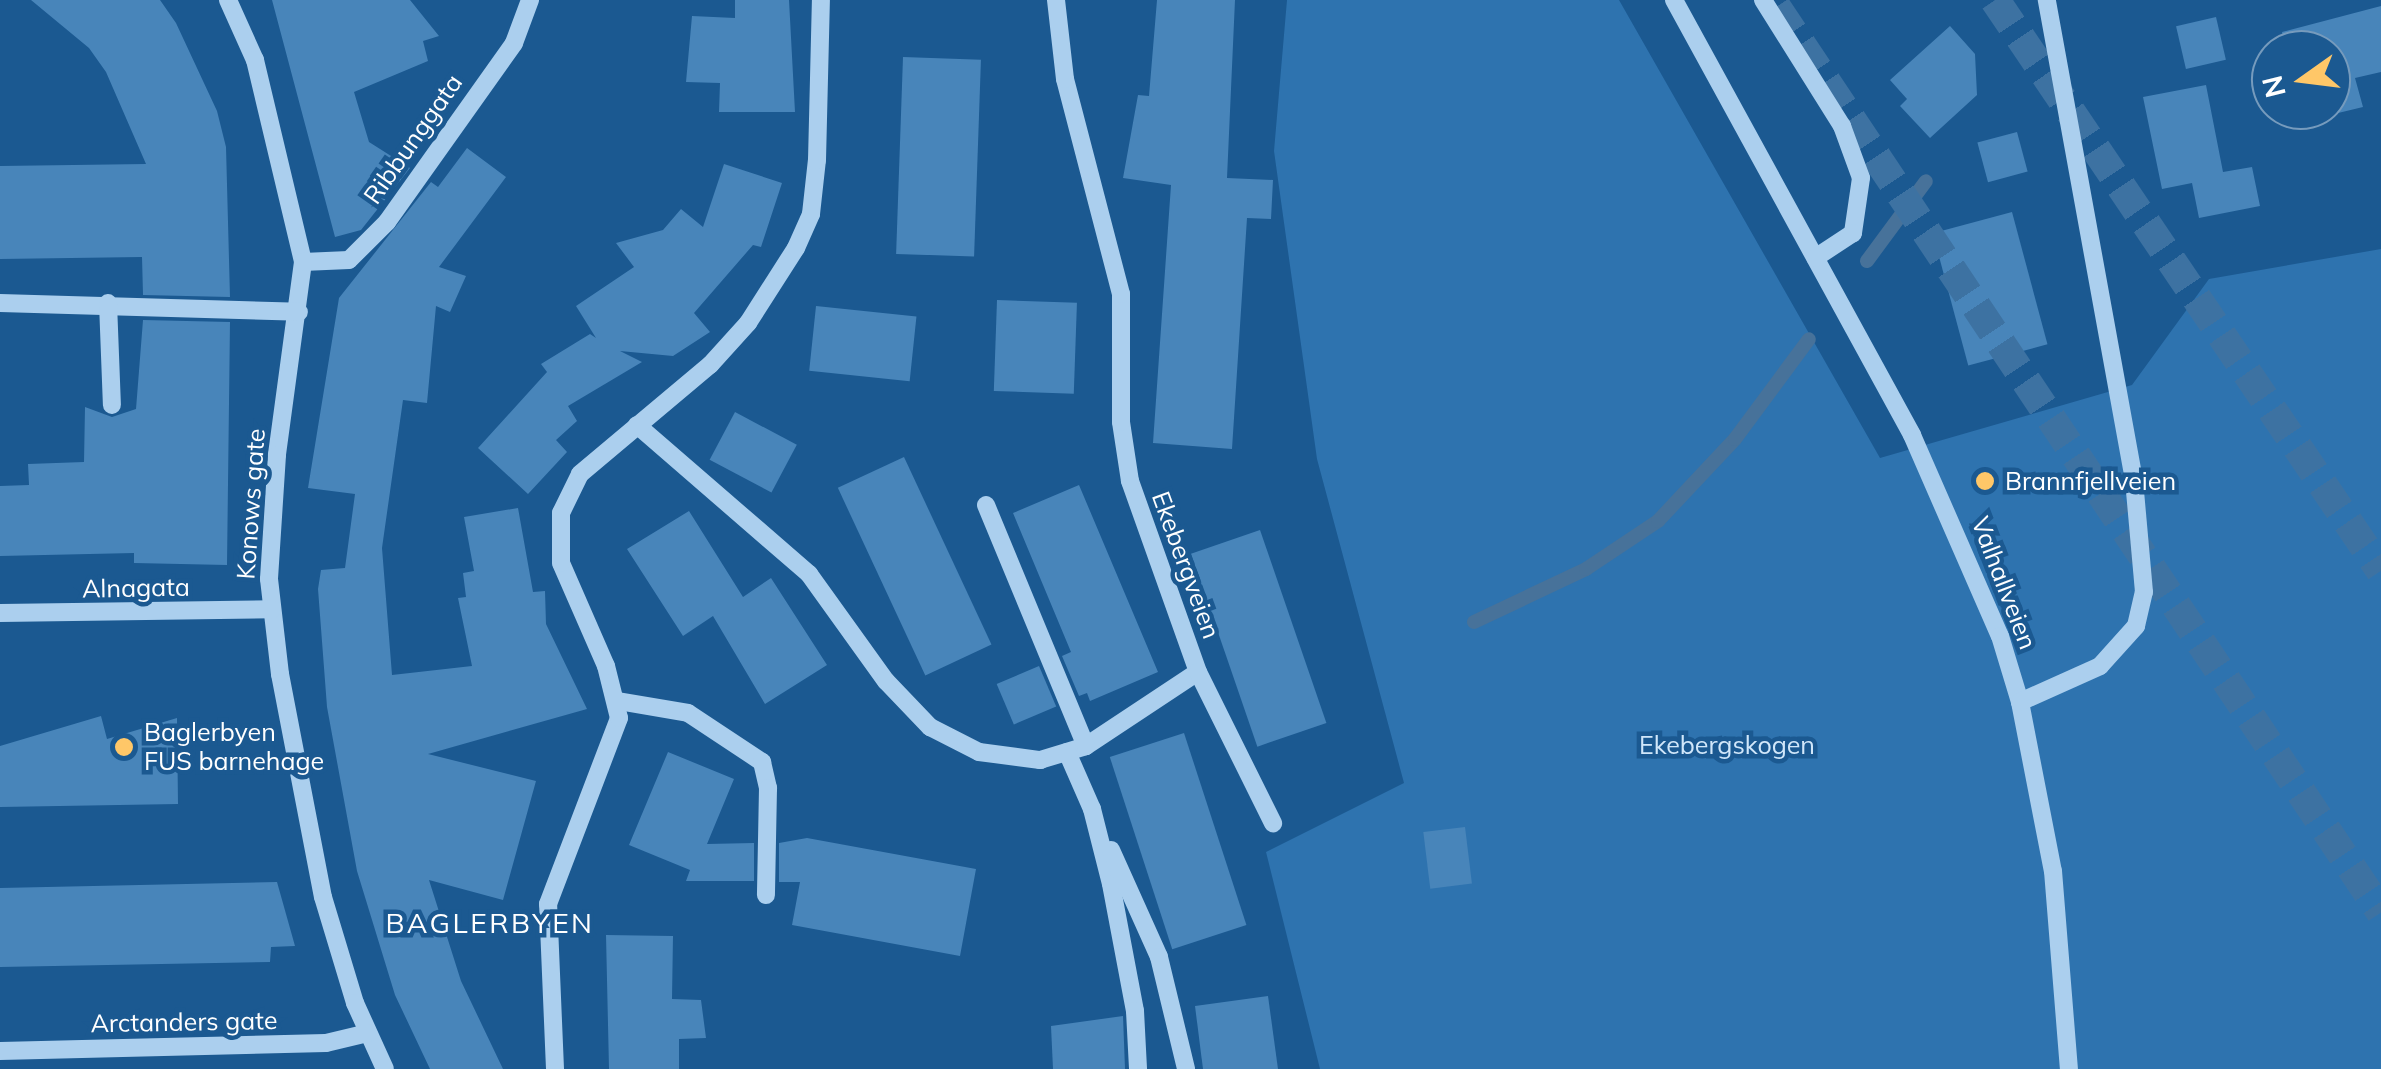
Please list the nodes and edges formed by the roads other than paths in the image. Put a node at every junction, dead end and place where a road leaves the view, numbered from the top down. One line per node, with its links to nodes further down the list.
1 (228, 0): 9 (street, Konows gate)
2 (530, 0): 9 (street, Ribbunggata)
3 (821, 0): 14 (street)
4 (1056, 0): 18 (street, Ekebergveien)
5 (1674, 0): 8 (street, Valhallveien)
6 (1763, 0): 8 (street)
7 (2047, 0): 20 (street)
8 (1816, 258): 20 (street, Valhallveien)
9 (303, 262): 12 (street, Konows gate)
10 (0, 303): 11 (street)
11 (108, 303): 12 (street); 13 (street)
12 (299, 312): 16 (street, Konows gate)
13 (112, 405)
14 (638, 425): 19 (street); 22 (street, Ekebergveien)
15 (986, 505): 21 (street)
16 (272, 609): 17 (street, Alnagata); 26 (street, Konows gate)
17 (0, 613)
18 (1198, 672): 21 (street, Ekebergveien); 24 (street)
19 (618, 702): 25 (street); 29 (street)
20 (2020, 702): 32 (street, Valhallveien)
21 (1086, 746): 22 (street, Ekebergveien)
22 (1067, 752): 23 (street)
23 (1092, 809): 30 (street); 31 (street)
24 (1274, 823)
25 (766, 895)
26 (368, 1033): 27 (street, Arctanders gate); 28 (street, Konows gate)
27 (0, 1051)
28 (385, 1069)
29 (555, 1069)
30 (1138, 1069)
31 (1186, 1069)
32 (2069, 1069)

